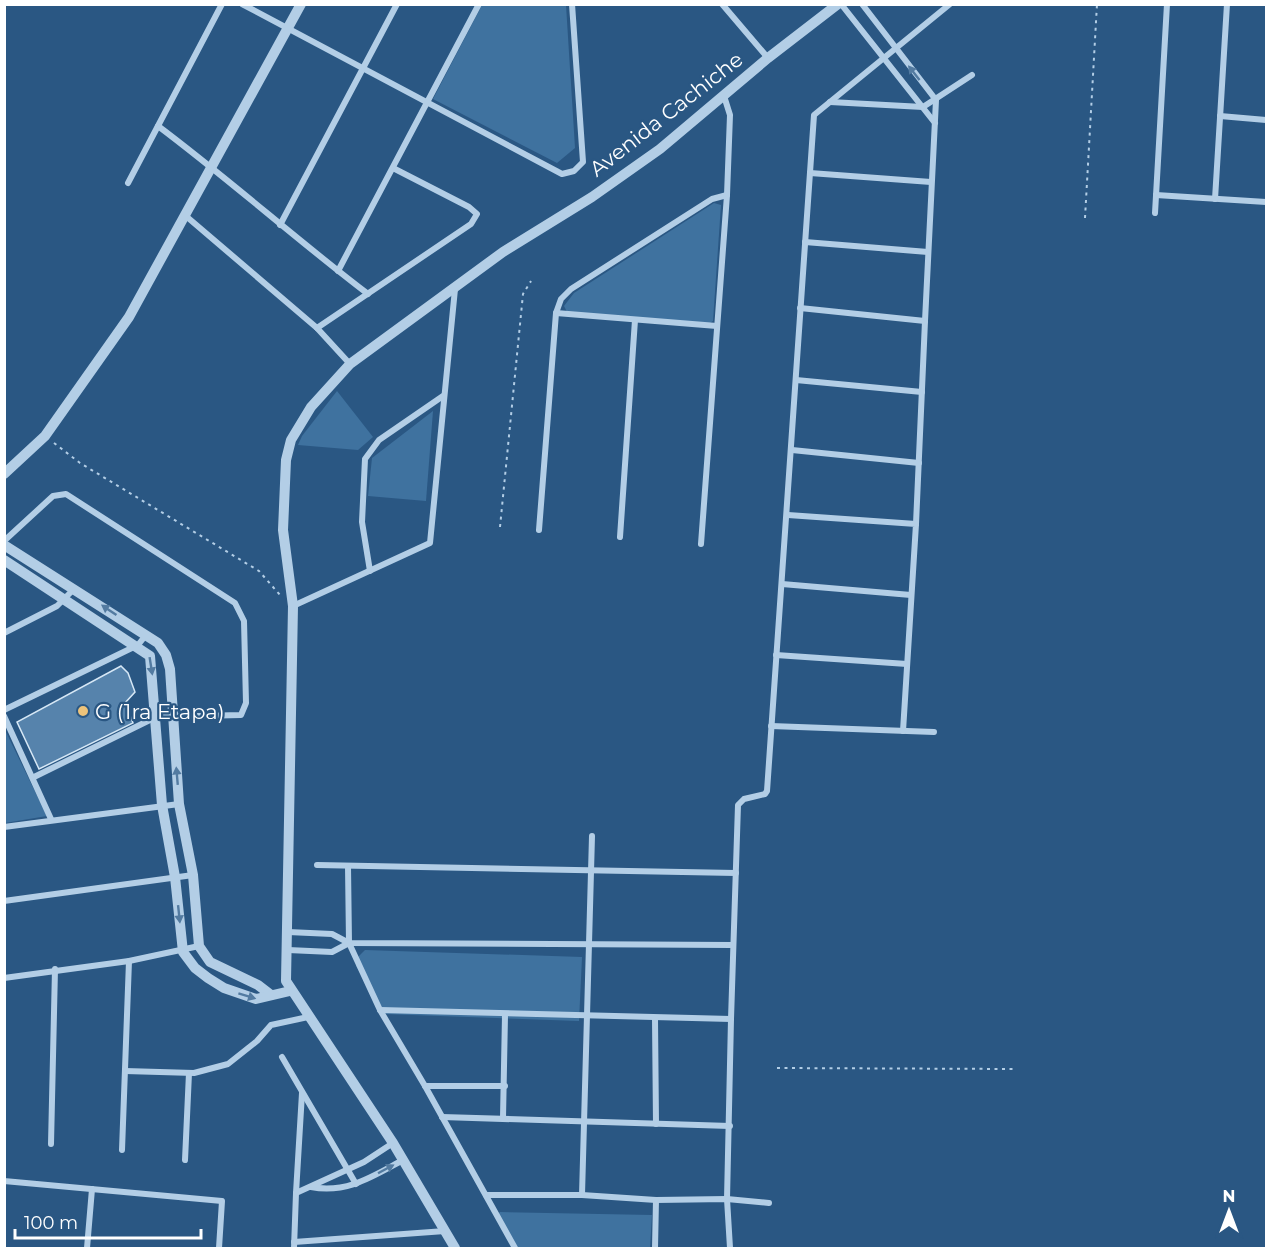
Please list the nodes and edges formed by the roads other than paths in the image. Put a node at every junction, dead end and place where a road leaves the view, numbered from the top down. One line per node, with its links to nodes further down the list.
1 (222, 4): 27 (street)
2 (242, 4): 13 (street)
3 (301, 4): 13 (street)
4 (397, 4): 17 (street)
5 (479, 4): 22 (street)
6 (572, 4): 22 (street)
7 (722, 4): 15 (street)
8 (839, 4): 15 (street, Avenida Cachiche); 16 (street)
9 (862, 4): 14 (street)
10 (950, 4): 14 (street)
11 (1167, 4): 34 (street)
12 (1227, 4): 24 (street)
13 (288, 30): 17 (street); 28 (street)
14 (896, 49): 16 (street); 20 (street, one-way to 14)
15 (768, 58): 19 (street, Avenida Cachiche)
16 (884, 58): 21 (street); 23 (street)
17 (362, 70): 22 (street); 39 (street)
18 (972, 75): 20 (street)
19 (724, 96): 33 (street); 43 (street, Avenida Cachiche)
20 (936, 100): 23 (street); 26 (street)
21 (829, 102): 23 (street); 30 (street)
22 (427, 103): 29 (street)
23 (922, 107): 26 (street)
24 (1220, 116): 25 (street); 35 (street)
25 (1266, 120)
26 (935, 124): 31 (street)
27 (158, 126): 28 (street); 32 (street)
28 (214, 167): 38 (street); 39 (street)
29 (393, 168): 42 (street); 44 (street)
30 (810, 173): 31 (street); 40 (street)
31 (931, 182): 41 (street)
32 (128, 183)
33 (727, 195): 46 (street); 49 (street)
34 (1156, 195): 35 (street); 37 (street)
35 (1215, 199): 36 (street)
36 (1266, 202)
37 (1155, 213)
38 (187, 217): 50 (street); 57 (street)
39 (280, 225): 42 (street)
40 (806, 242): 41 (street); 45 (street)
41 (928, 252): 48 (street)
42 (338, 272): 44 (street)
43 (455, 289): 51 (street, Avenida Cachiche); 54 (street)
44 (368, 294): 50 (street)
45 (800, 308): 48 (street); 52 (street)
46 (556, 314): 47 (street); 60 (street)
47 (635, 320): 49 (street); 61 (street)
48 (925, 321): 53 (street)
49 (717, 326): 63 (street)
50 (317, 328): 51 (street)
51 (350, 364): 70 (street, Avenida Cachiche)
52 (796, 380): 53 (street); 55 (street)
53 (922, 392): 56 (street)
54 (443, 396): 65 (street); 65 (street)
55 (792, 450): 56 (street); 58 (street)
56 (919, 463): 59 (street)
57 (4, 474)
58 (788, 515): 59 (street); 66 (street)
59 (916, 524): 68 (street)
60 (539, 530)
61 (620, 537)
62 (4, 543): 67 (street); 79 (street)
63 (701, 544)
64 (4, 560): 69 (street)
65 (370, 572): 70 (street)
66 (782, 584): 68 (street); 74 (street)
67 (75, 588): 69 (street); 72 (street, one-way to 67)
68 (911, 595): 75 (street)
69 (66, 600): 71 (street); 73 (street)
70 (293, 606): 96 (street, Avenida Cachiche)
71 (4, 633)
72 (146, 635): 73 (street); 79 (street)
73 (138, 645): 76 (street); 78 (street, one-way to 78)
74 (776, 655): 75 (street); 80 (street)
75 (907, 664): 81 (street)
76 (4, 710)
77 (4, 716): 83 (street)
78 (156, 717): 79 (street); 83 (street); 85 (street)
79 (171, 717): 84 (street, one-way to 79)
80 (771, 726): 81 (street); 92 (street)
81 (903, 731): 82 (street)
82 (934, 732)
83 (34, 777): 86 (street)
84 (179, 804): 85 (street); 93 (street)
85 (162, 805): 86 (street); 94 (street)
86 (51, 819): 87 (street)
87 (4, 827)
88 (592, 836): 91 (street)
89 (317, 865): 90 (street)
90 (348, 866): 91 (street); 98 (street)
91 (591, 871): 92 (street); 97 (street)
92 (736, 873): 99 (street)
93 (193, 875): 94 (street); 100 (street)
94 (175, 877): 95 (street); 102 (street, one-way to 102)
95 (4, 901)
96 (288, 932): 98 (street); 101 (street, Avenida Cachiche)
97 (588, 942): 98 (street); 99 (street); 111 (street)
98 (350, 943): 101 (street); 108 (street)
99 (732, 945): 113 (street)
100 (199, 946): 102 (street); 107 (street)
101 (288, 950): 106 (street, Avenida Cachiche)
102 (183, 952): 103 (street); 107 (street, one-way to 107)
103 (129, 961): 104 (street); 115 (street)
104 (55, 969): 105 (street); 126 (street)
105 (4, 978)
106 (290, 991): 107 (street); 110 (street)
107 (272, 995)
108 (380, 1010): 109 (street); 117 (street)
109 (505, 1015): 111 (street); 118 (street)
110 (308, 1017): 116 (street); 125 (street)
111 (587, 1017): 112 (street); 122 (street)
112 (655, 1019): 113 (street); 123 (street)
113 (731, 1019): 124 (street)
114 (282, 1057): 119 (street)
115 (125, 1071): 116 (street); 127 (street)
116 (189, 1073): 128 (street)
117 (425, 1086): 118 (street); 120 (street)
118 (505, 1086): 121 (street)
119 (302, 1092): 130 (street); 135 (street)
120 (442, 1117): 121 (street); 137 (street)
121 (503, 1118): 122 (street)
122 (583, 1120): 123 (street); 136 (street)
123 (656, 1124): 124 (street)
124 (730, 1126): 138 (street)
125 (393, 1143): 129 (street); 130 (street)
126 (51, 1144)
127 (122, 1150)
128 (184, 1160)
129 (403, 1160): 132 (street, one-way to 129); 141 (street)
130 (348, 1170): 132 (street); 133 (street)
131 (4, 1181): 134 (street)
132 (356, 1184): 133 (street)
133 (311, 1187): 135 (street)
134 (92, 1189): 143 (street); 144 (street)
135 (296, 1192): 142 (street)
136 (582, 1195): 137 (street); 139 (street)
137 (486, 1196): 146 (street)
138 (727, 1199): 139 (street); 140 (street); 148 (street)
139 (656, 1200): 147 (street)
140 (770, 1203)
141 (445, 1231): 142 (street); 145 (street)
142 (294, 1245)
143 (87, 1248)
144 (219, 1248)
145 (455, 1248)
146 (515, 1248)
147 (655, 1248)
148 (730, 1248)

